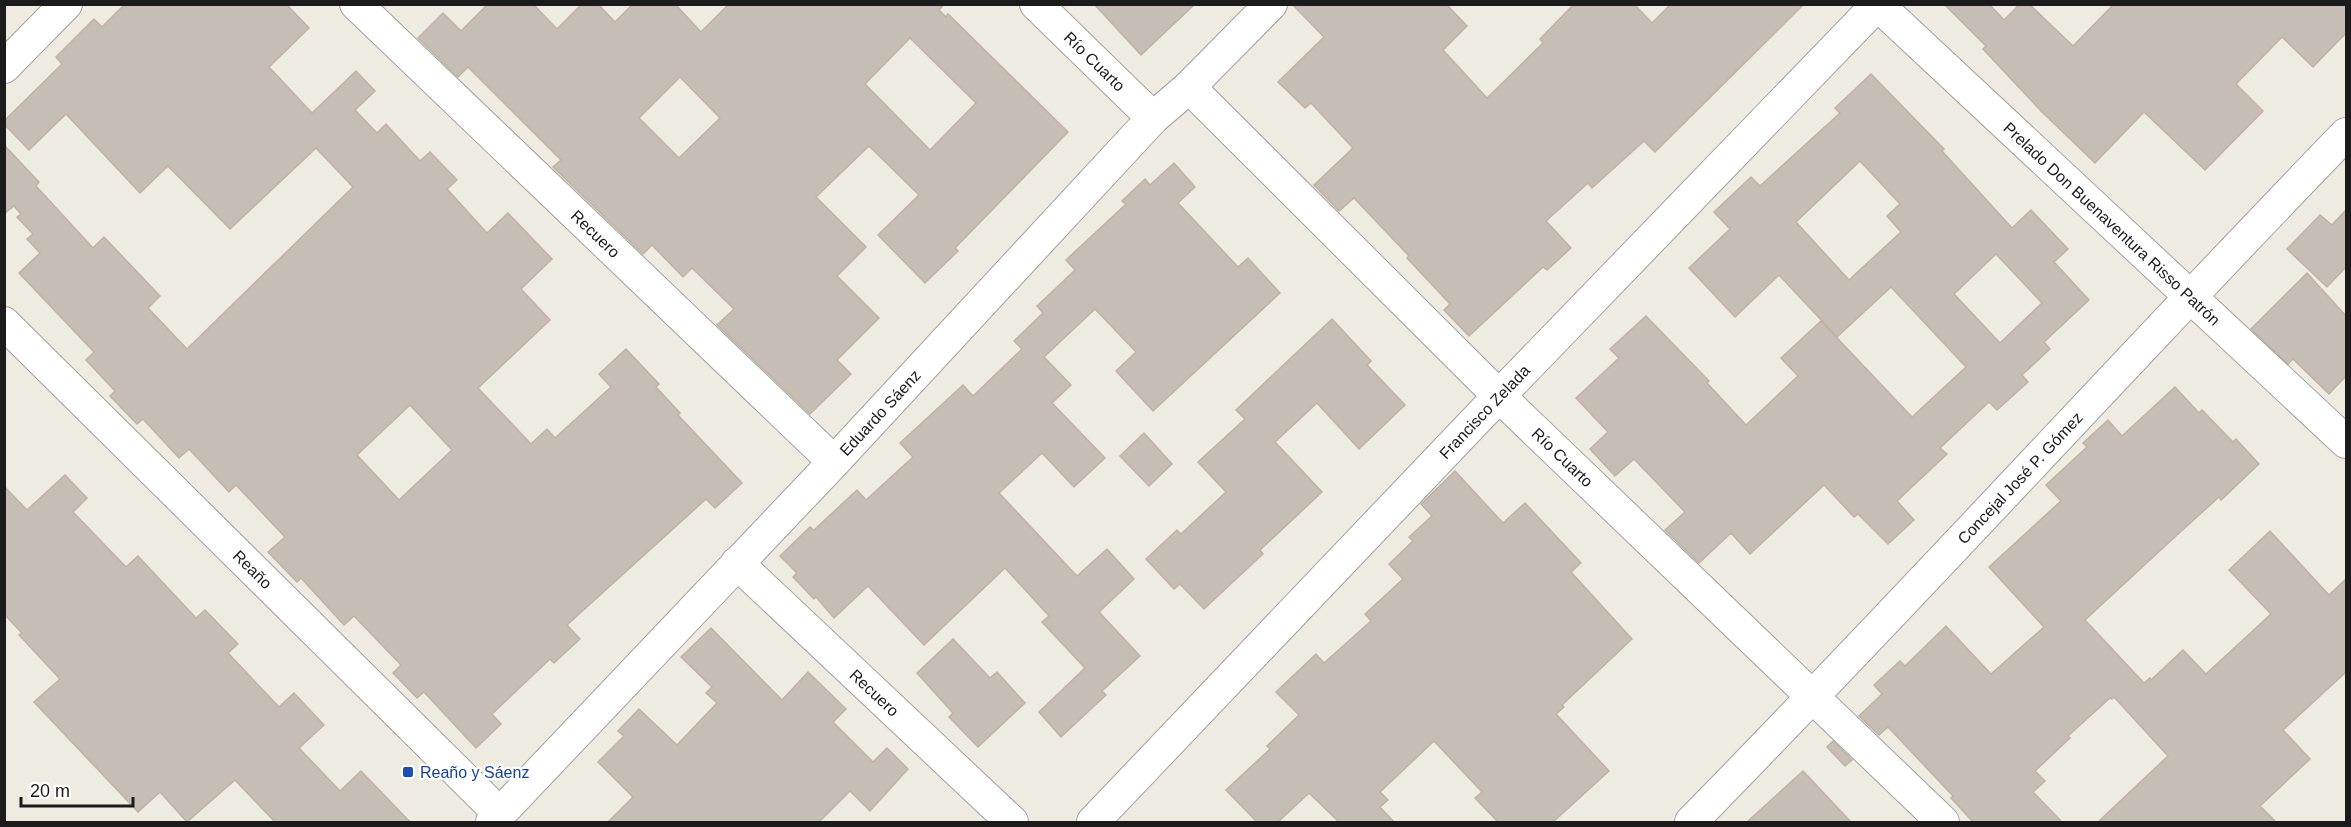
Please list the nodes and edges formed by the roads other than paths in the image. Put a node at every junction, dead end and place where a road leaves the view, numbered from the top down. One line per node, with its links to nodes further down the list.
1 (66, 4): 6 (street)
2 (356, 4): 14 (street, Recuero)
3 (1036, 4): 8 (street, Río Cuarto)
4 (1271, 4): 7 (street, Eduardo Sáenz)
5 (1877, 4): 10 (street, Prelado Don Buenaventura Risso Patrón); 12 (street, Francisco Zelada)
6 (4, 67)
7 (1189, 87): 8 (street, Eduardo Sáenz); 12 (street, Río Cuarto)
8 (1153, 118): 14 (street, Eduardo Sáenz)
9 (2346, 134): 10 (street, Concejal José P. Gómez)
10 (2190, 296): 13 (street, Prelado Don Buenaventura Risso Patrón); 16 (street, Concejal José P. Gómez)
11 (4, 323): 17 (street, Reaño)
12 (1499, 396): 16 (street, Río Cuarto); 19 (street, Francisco Zelada)
13 (2346, 442)
14 (834, 462): 15 (street, Eduardo Sáenz)
15 (737, 563): 17 (street, Eduardo Sáenz); 18 (street, Recuero)
16 (1812, 699): 20 (street, Concejal José P. Gómez); 21 (street, Río Cuarto)
17 (496, 818)
18 (1011, 822)
19 (1093, 822)
20 (1691, 822)
21 (1943, 822)

